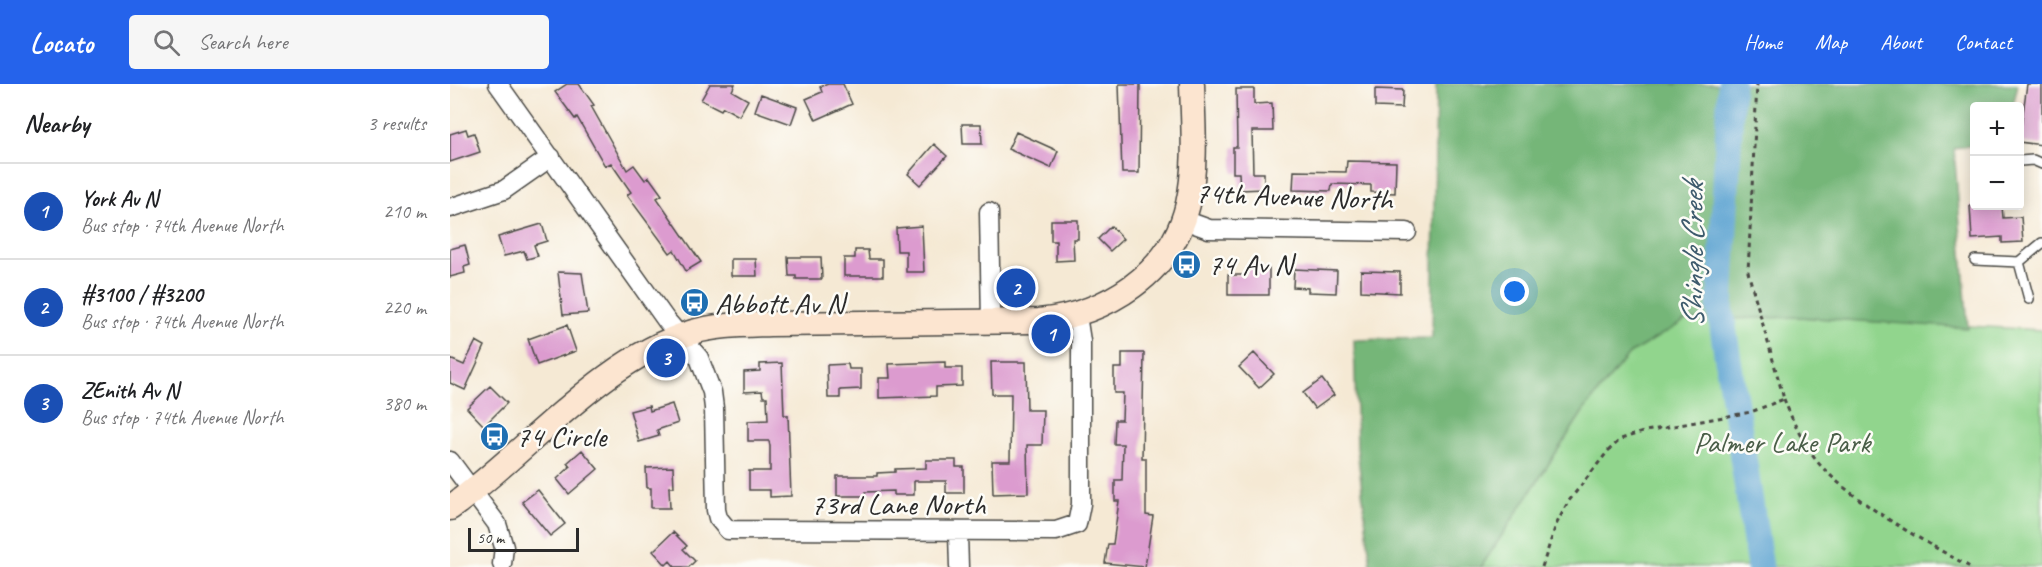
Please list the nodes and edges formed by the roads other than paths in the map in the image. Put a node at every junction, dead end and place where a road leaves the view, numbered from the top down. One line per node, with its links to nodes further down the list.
1 (498, 84): 3 (street)
2 (1192, 84): 8 (street)
3 (551, 158): 6 (street); 16 (street)
4 (2024, 161): 5 (lane)
5 (2042, 164)
6 (450, 208)
7 (989, 212): 15 (street)
8 (1184, 220): 9 (street, 74th Avenue North); 14 (street, 74th Avenue North)
9 (1407, 232)
10 (2042, 243): 12 (lane)
11 (1975, 260): 12 (lane)
12 (2019, 262): 13 (lane)
13 (2030, 299)
14 (1077, 315): 15 (street, 74th Avenue North); 20 (street, 73rd Lane North)
15 (991, 322): 16 (street, 74th Avenue North)
16 (681, 337): 18 (street, 74th Avenue North); 20 (street, 73rd Lane North)
17 (450, 461): 18 (street)
18 (474, 491): 19 (street, 74th Avenue North); 21 (street)
19 (450, 508)
20 (958, 533): 22 (street)
21 (502, 564)
22 (959, 567)

